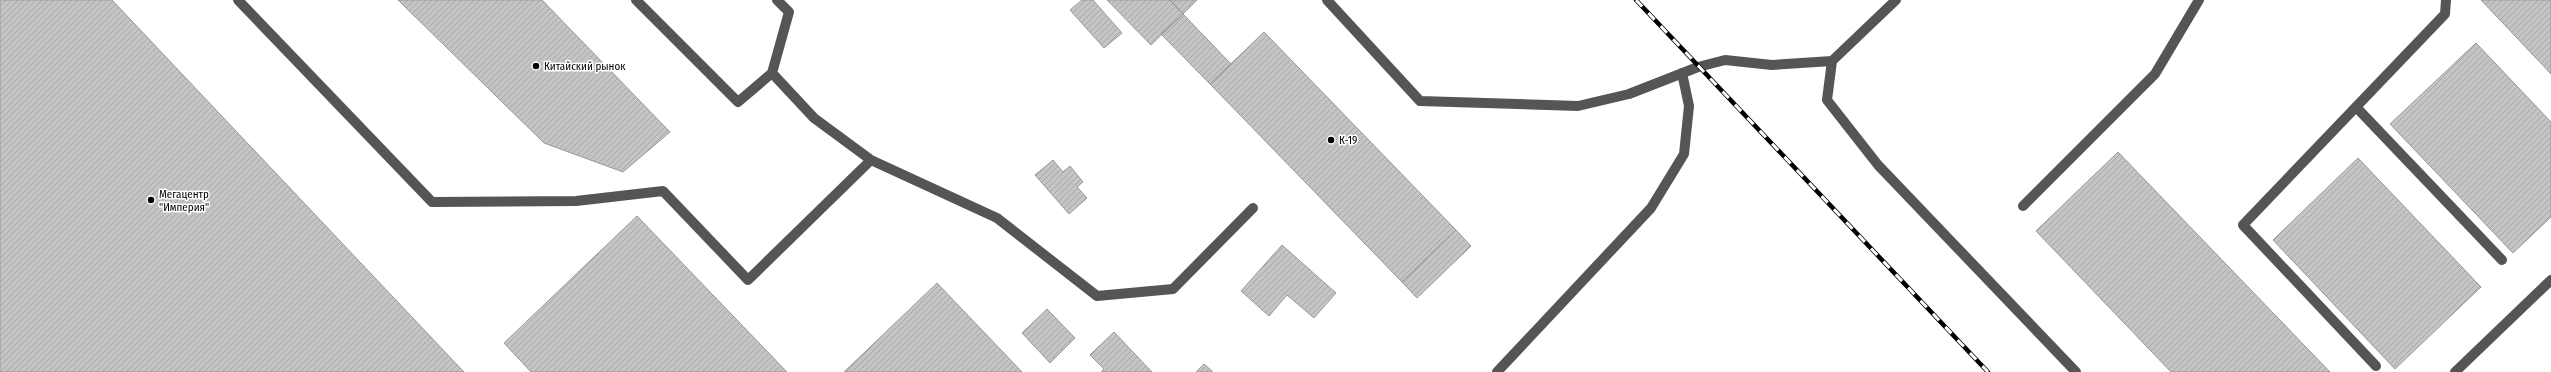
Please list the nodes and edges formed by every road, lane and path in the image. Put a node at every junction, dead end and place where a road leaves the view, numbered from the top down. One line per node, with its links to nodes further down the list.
1 (238, 0): 12 (lane)
2 (636, 0): 9 (lane)
3 (777, 0): 9 (lane)
4 (1327, 0): 10 (lane)
5 (1896, 0): 8 (lane)
6 (2199, 0): 13 (lane)
7 (2446, 0): 11 (lane)
8 (1832, 61): 10 (lane); 19 (lane)
9 (772, 73): 12 (lane)
10 (1682, 73): 18 (lane)
11 (2356, 106): 15 (lane); 17 (lane)
12 (871, 160): 14 (lane)
13 (2023, 206)
14 (1252, 208)
15 (2502, 260)
16 (2551, 280): 20 (lane)
17 (2376, 366)
18 (1497, 372)
19 (2076, 372)
20 (2455, 372)

